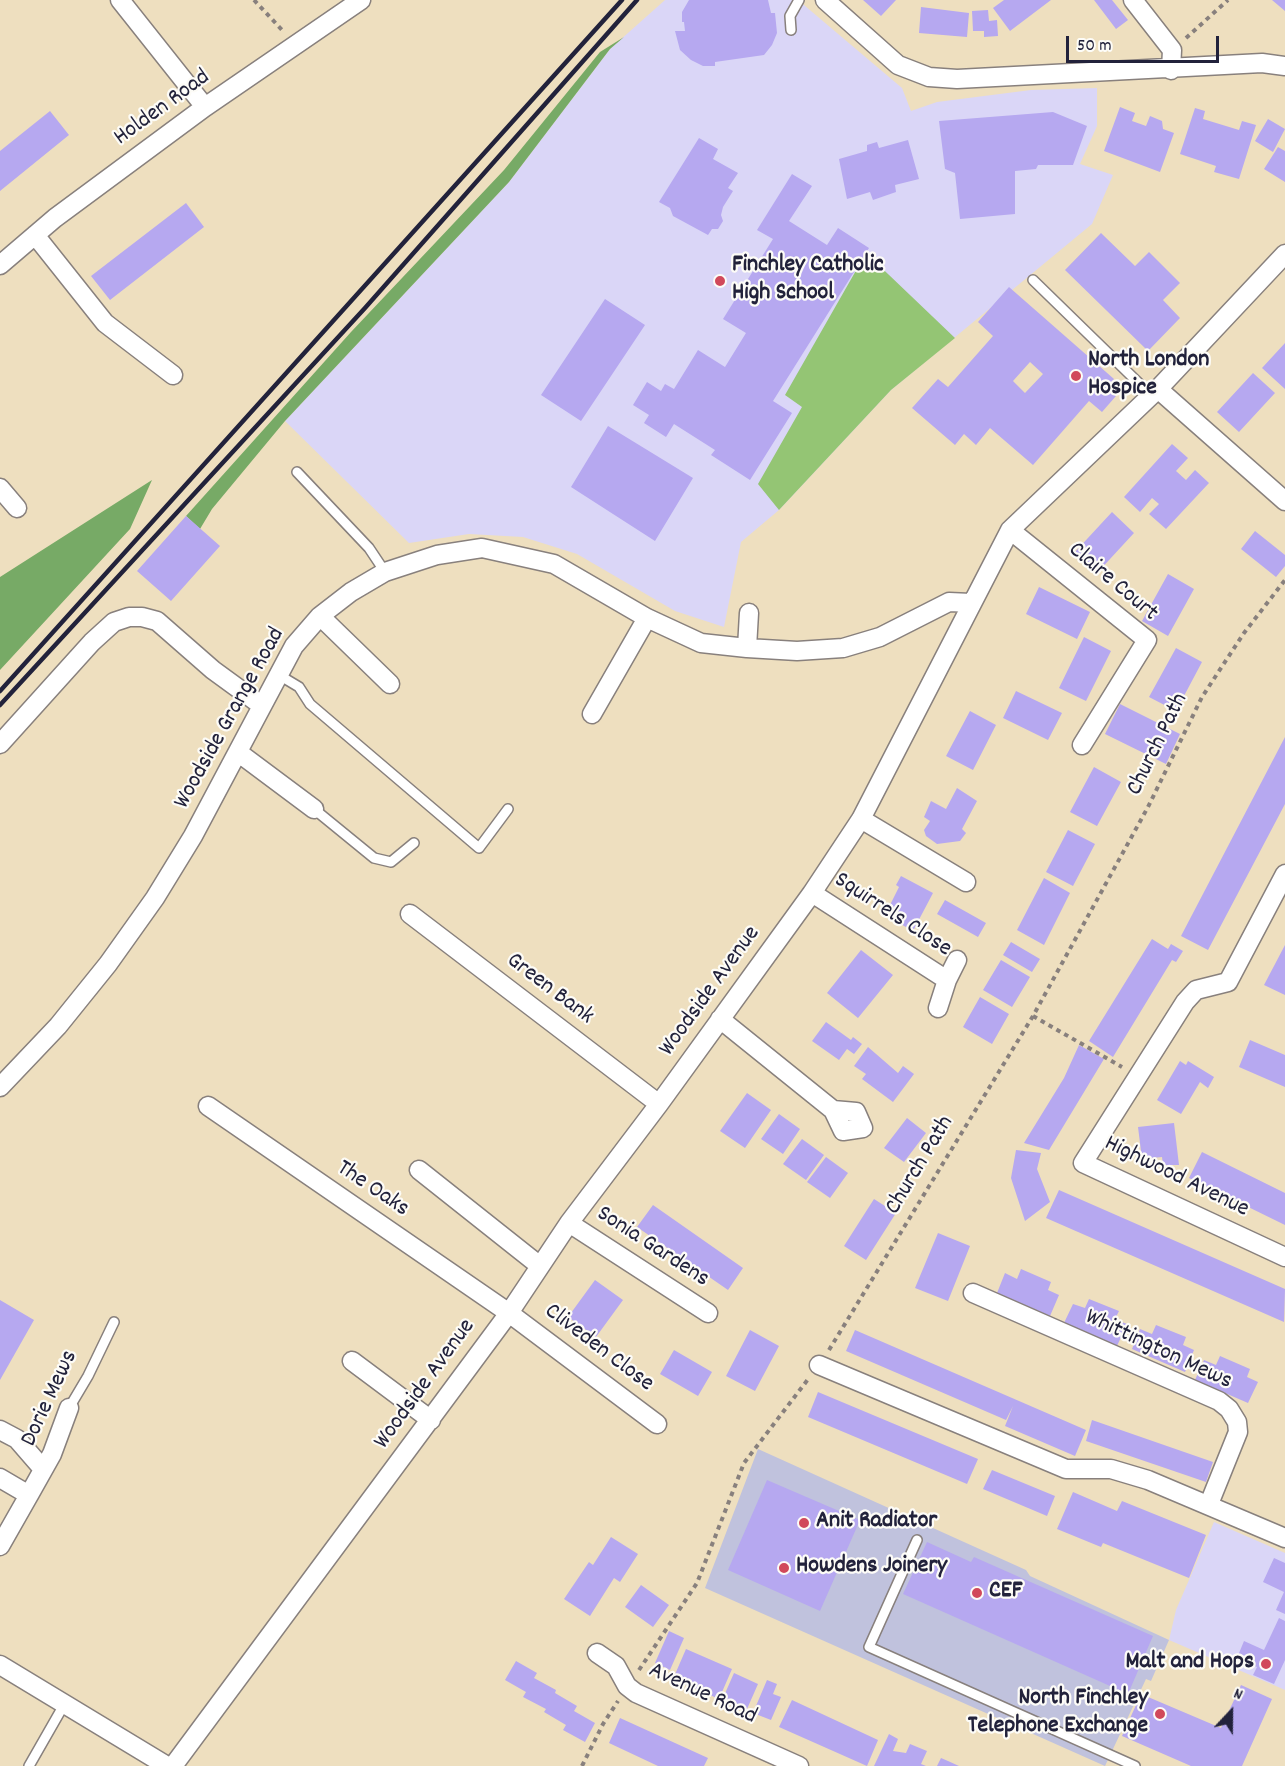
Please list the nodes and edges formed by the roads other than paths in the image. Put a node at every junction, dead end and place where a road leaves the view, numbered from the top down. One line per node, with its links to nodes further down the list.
1 (120, 0): 9 (street)
2 (361, 0): 9 (street, Holden Road)
3 (799, 0): 6 (lane)
4 (825, 0): 8 (street)
5 (1133, 0): 8 (street)
6 (791, 30)
7 (1285, 66): 8 (street)
8 (1171, 70)
9 (205, 107): 10 (street, Holden Road)
10 (35, 235): 12 (street, Holden Road); 14 (street)
11 (1285, 254): 15 (street, Woodside Avenue)
12 (0, 265)
13 (1033, 280): 15 (lane)
14 (173, 375)
15 (1155, 392): 18 (street); 20 (street, Woodside Avenue)
16 (297, 472): 21 (lane)
17 (0, 488): 19 (street)
18 (1285, 501)
19 (17, 508)
20 (1010, 530): 22 (street, Woodside Avenue); 32 (street, Claire Court)
21 (385, 572): 24 (street, Woodside Grange Road); 25 (street, Woodside Grange Road)
22 (971, 603): 26 (street, Woodside Grange Road); 36 (street, Woodside Avenue)
23 (749, 613): 26 (street)
24 (320, 616): 27 (street, Woodside Grange Road); 28 (street)
25 (647, 618): 26 (street, Woodside Grange Road); 30 (street)
26 (747, 648)
27 (279, 675): 29 (street, Woodside Grange Road); 35 (lane)
28 (390, 684)
29 (261, 705): 31 (street); 33 (street, Woodside Grange Road)
30 (592, 714)
31 (0, 744)
32 (1082, 745)
33 (239, 753): 34 (street); 46 (street, Woodside Grange Road)
34 (314, 809): 37 (lane)
35 (508, 809)
36 (861, 819): 39 (street); 40 (street, Woodside Avenue)
37 (414, 843)
38 (1285, 874): 52 (street, Highwood Avenue)
39 (966, 882)
40 (812, 893): 43 (street, Squirrels Close); 45 (street, Woodside Avenue)
41 (410, 914): 47 (street, Green Bank)
42 (957, 960): 43 (street, Squirrels Close)
43 (946, 980): 44 (street, Squirrels Close)
44 (938, 1008)
45 (720, 1019): 47 (street, Woodside Avenue); 49 (street)
46 (0, 1087)
47 (659, 1104): 51 (street, Woodside Avenue)
48 (208, 1106): 55 (street, The Oaks)
49 (832, 1110)
50 (419, 1170): 53 (street)
51 (569, 1223): 53 (street, Woodside Avenue); 56 (street, Sonia Gardens)
52 (1285, 1257)
53 (540, 1266): 55 (street, Woodside Avenue)
54 (973, 1293): 67 (street, Whittington Mews)
55 (509, 1313): 61 (street, Woodside Avenue); 62 (street, Cliveden Close)
56 (708, 1313)
57 (114, 1322): 60 (lane, Dorie Mews)
58 (352, 1360): 61 (street)
59 (819, 1365): 67 (street)
60 (69, 1408): 64 (street, Dorie Mews)
61 (430, 1420): 76 (street, Woodside Avenue)
62 (657, 1424)
63 (0, 1430): 64 (street)
64 (43, 1469): 66 (street, Dorie Mews)
65 (0, 1478): 66 (street)
66 (29, 1495): 70 (street, Dorie Mews)
67 (1209, 1504): 68 (street)
68 (1285, 1538)
69 (917, 1540): 78 (lane)
70 (0, 1546)
71 (597, 1653): 77 (street, Avenue Road)
72 (0, 1665): 73 (street)
73 (65, 1703): 74 (lane); 75 (street)
74 (29, 1766)
75 (167, 1766)
76 (173, 1766)
77 (799, 1766)
78 (1135, 1766)

